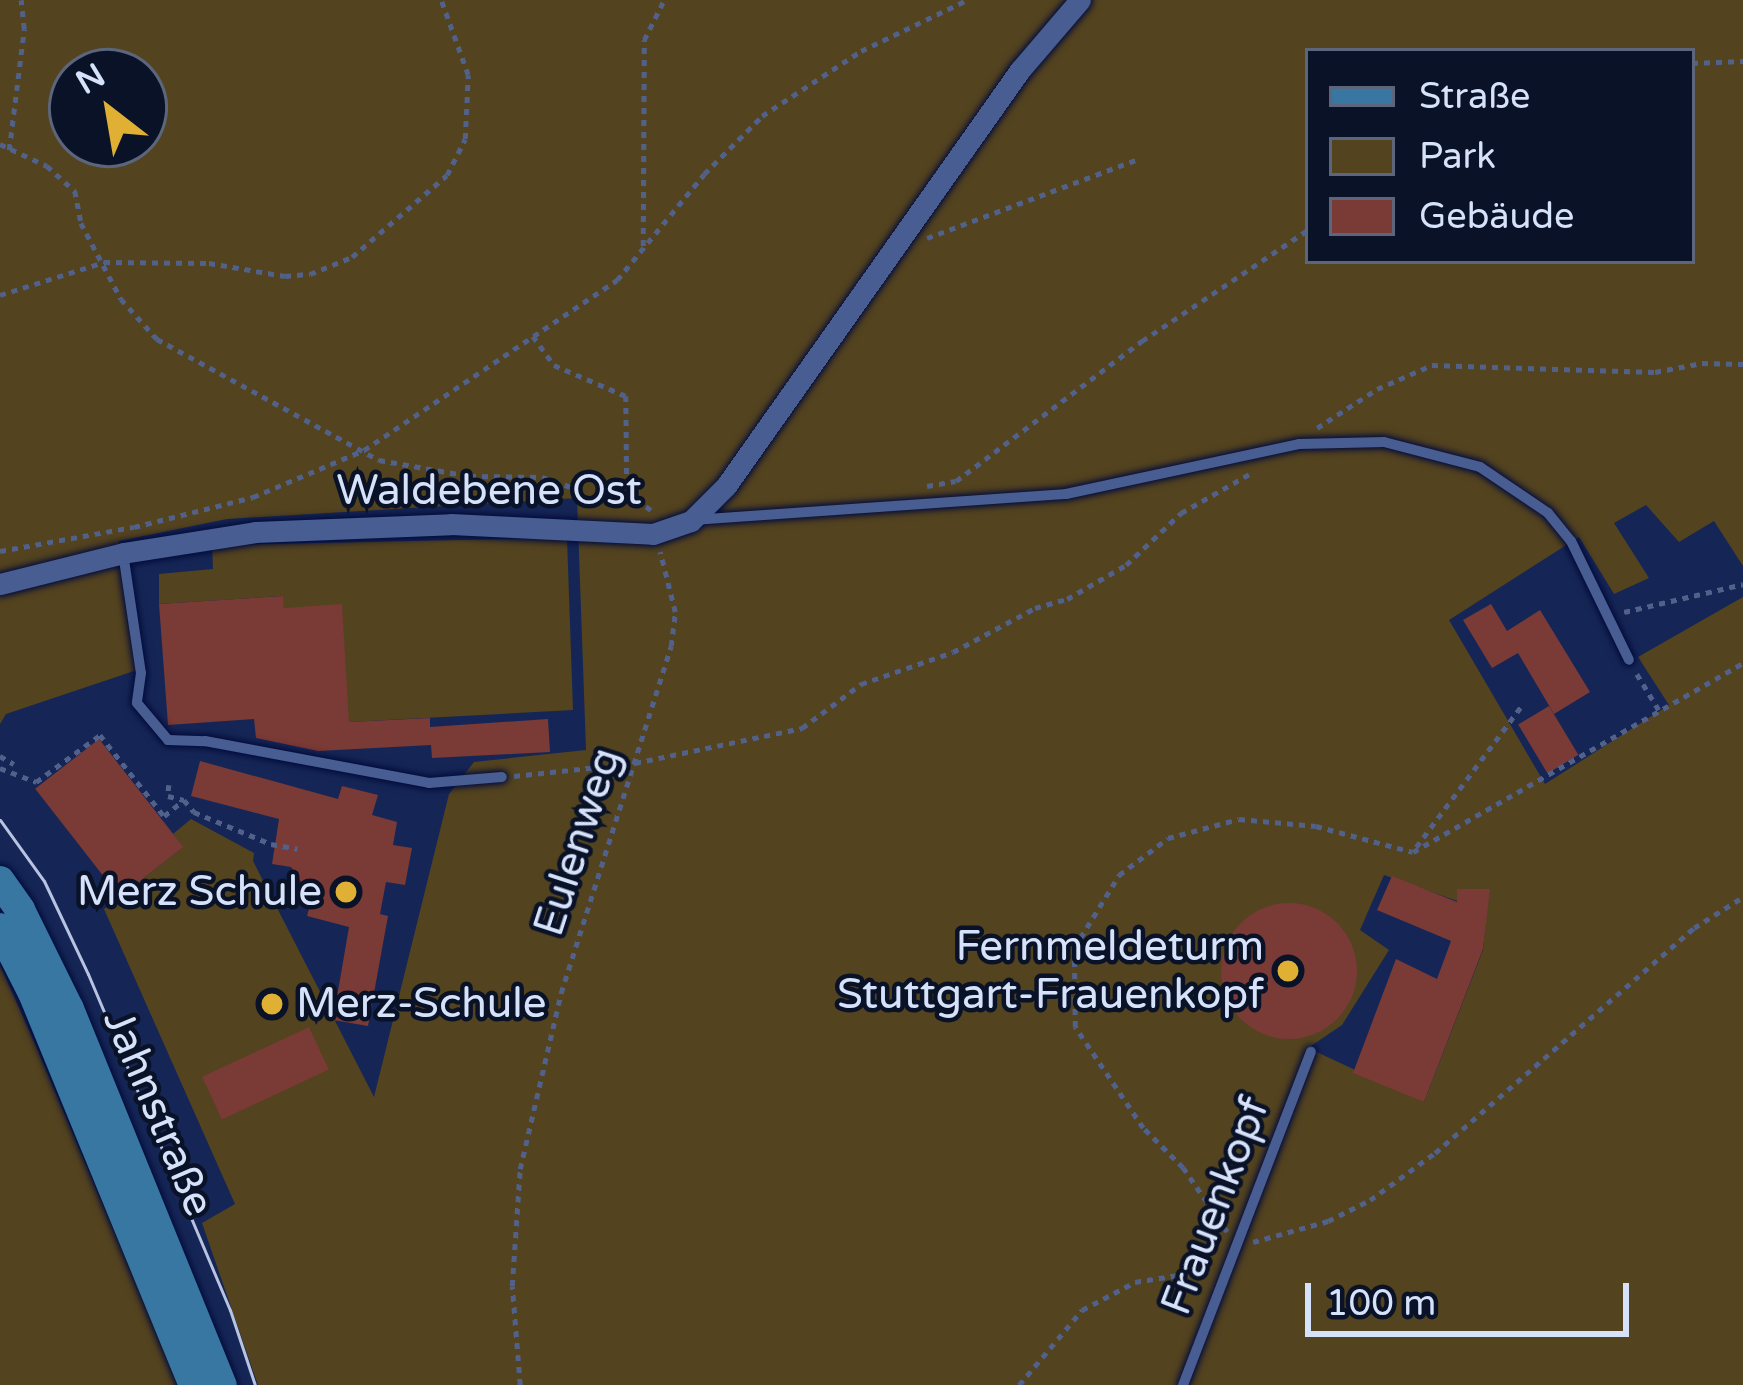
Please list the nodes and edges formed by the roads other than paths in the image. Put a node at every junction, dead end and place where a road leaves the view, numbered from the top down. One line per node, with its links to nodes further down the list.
1 (1080, 0): 2 (street, Waldebene Ost)
2 (691, 520): 3 (street, Waldebene Ost); 5 (lane)
3 (123, 553): 4 (street, Waldebene Ost); 6 (lane)
4 (0, 584)
5 (1629, 660)
6 (502, 777)
7 (0, 881): 11 (main road, Jahnstraße)
8 (0, 928): 10 (main road, Jahnstraße)
9 (1311, 1052): 12 (lane, Frauenkopf)
10 (194, 1385)
11 (222, 1385)
12 (1183, 1385)

